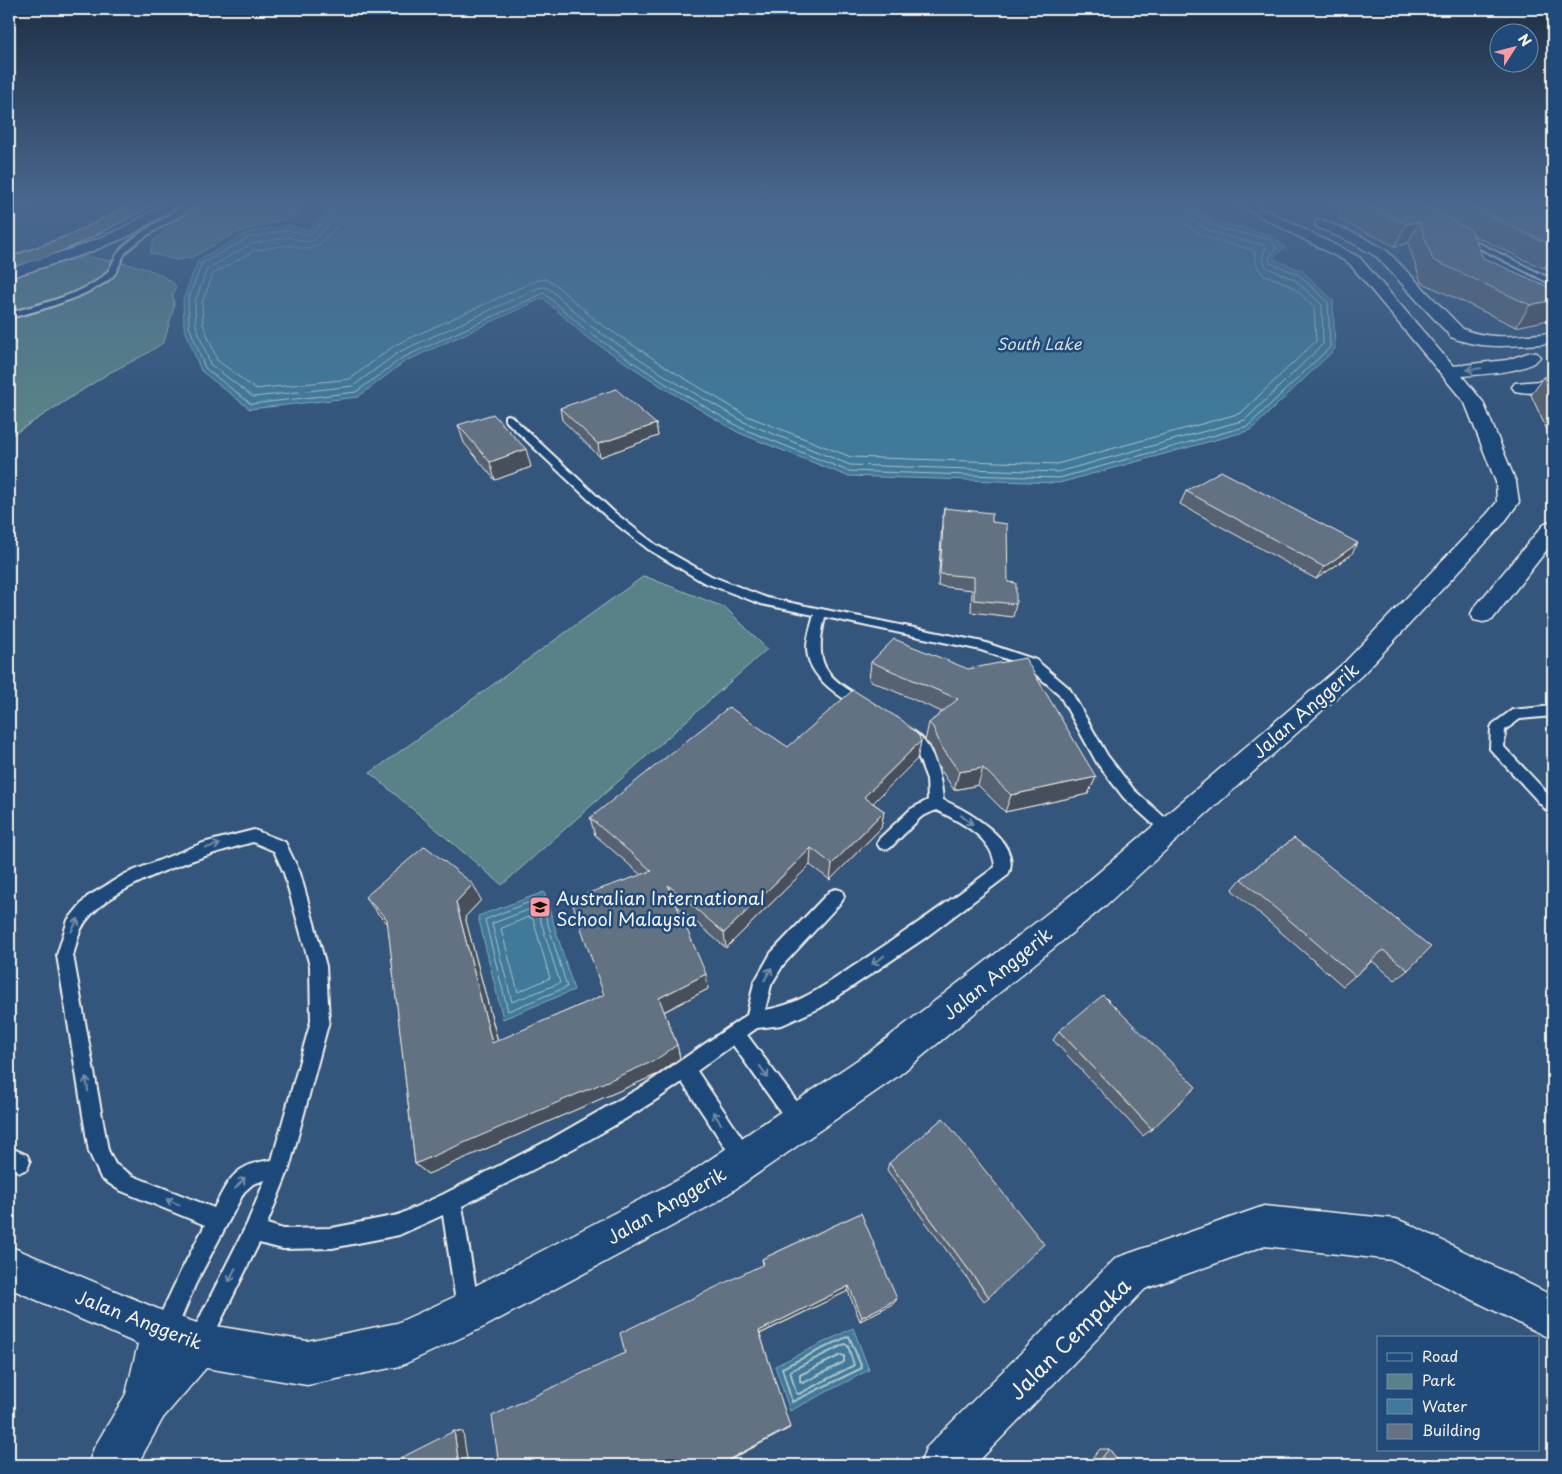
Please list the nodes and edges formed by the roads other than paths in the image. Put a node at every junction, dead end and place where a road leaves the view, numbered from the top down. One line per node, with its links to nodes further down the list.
1 (112, 272): 8 (lane)
2 (1364, 272): 12 (street, Jalan Anggerik)
3 (1399, 272): 10 (street)
4 (1515, 272): 7 (street)
5 (1529, 272): 6 (lane)
6 (1553, 283)
7 (1553, 293)
8 (9, 316)
9 (1553, 338): 10 (street)
10 (1467, 339): 12 (street)
11 (1539, 357): 12 (street)
12 (1438, 358): 24 (street, Jalan Anggerik)
13 (1521, 387): 14 (street)
14 (1553, 389)
15 (508, 418): 17 (lane)
16 (1553, 528): 18 (street)
17 (820, 613): 20 (lane); 24 (lane)
18 (1483, 614)
19 (1553, 711): 23 (lane)
20 (879, 713)
21 (894, 722): 22 (lane)
22 (936, 803): 25 (lane); 27 (lane, one-way to 27)
23 (1553, 808)
24 (1168, 829): 30 (street, Jalan Anggerik)
25 (885, 843)
26 (836, 896): 27 (lane, one-way to 26)
27 (754, 1020): 28 (lane)
28 (735, 1033): 29 (lane); 30 (lane, one-way to 30)
29 (684, 1069): 31 (lane, one-way to 29); 33 (lane)
30 (799, 1121): 31 (street, Jalan Anggerik)
31 (744, 1158): 37 (street, Jalan Anggerik)
32 (279, 1169): 34 (lane, one-way to 32); 34 (lane, one-way to 32); 35 (lane)
33 (451, 1201): 35 (lane); 37 (lane)
34 (218, 1220): 39 (lane)
35 (254, 1231): 39 (lane, one-way to 39)
36 (9, 1266): 39 (street, Jalan Anggerik)
37 (469, 1312): 39 (street, Jalan Anggerik)
38 (1553, 1319): 41 (street, Jalan Cempaka)
39 (180, 1339): 40 (street)
40 (111, 1465)
41 (944, 1465)

